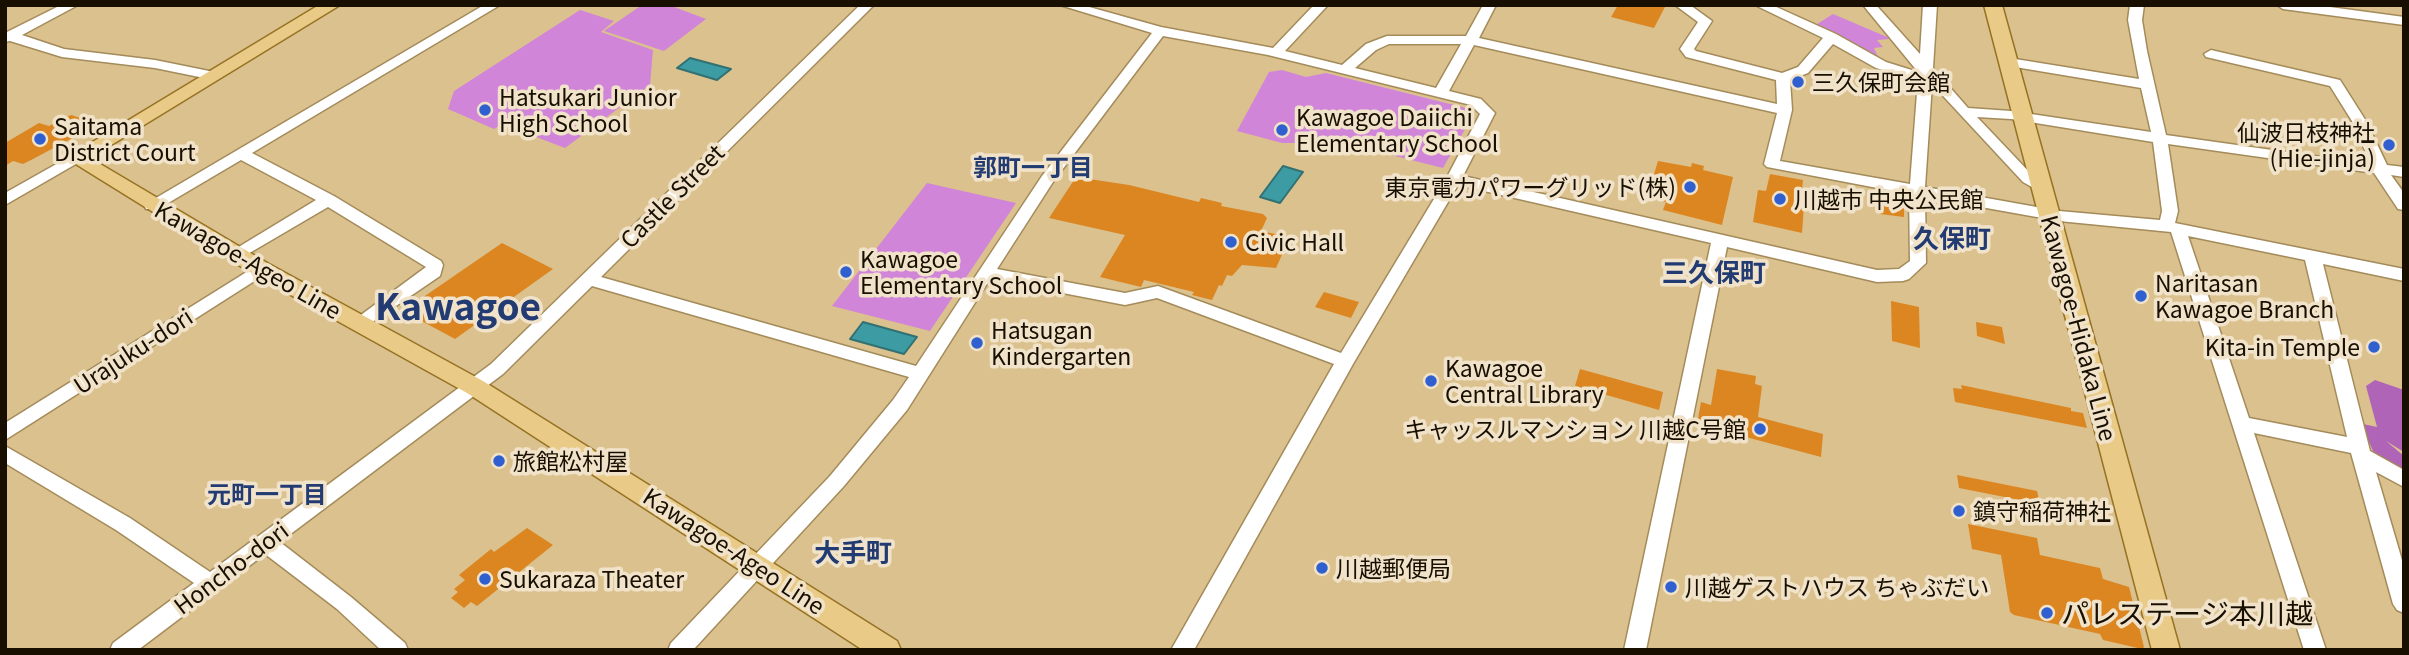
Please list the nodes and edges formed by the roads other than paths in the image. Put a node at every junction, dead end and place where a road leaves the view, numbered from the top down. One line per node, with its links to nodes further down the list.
1 (72, 5): 17 (street)
2 (332, 5): 25 (main road)
3 (494, 5): 33 (street)
4 (868, 5): 52 (street, Castle Street)
5 (1066, 5): 16 (street)
6 (1322, 5): 20 (street)
7 (1490, 5): 19 (street)
8 (1681, 5): 26 (street)
9 (1760, 5): 18 (street)
10 (1869, 5): 24 (street)
11 (1930, 5): 24 (street)
12 (1993, 5): 22 (main road, Kawagoe-Hidaka Line)
13 (2137, 5): 27 (street)
14 (2283, 5): 15 (street)
15 (2404, 21)
16 (1160, 30): 20 (street); 50 (street)
17 (8, 37): 25 (street)
18 (1831, 37): 24 (street); 26 (street)
19 (1471, 40): 23 (street); 28 (street); 29 (street)
20 (1276, 53): 23 (street)
21 (2211, 54): 35 (street)
22 (2009, 62): 27 (street); 31 (main road, Kawagoe-Hidaka Line)
23 (1345, 70): 28 (street)
24 (1925, 74): 30 (street); 39 (street)
25 (214, 76): 34 (main road)
26 (1783, 78): 29 (street)
27 (2148, 85): 32 (street)
28 (1440, 94): 37 (street)
29 (1784, 110): 39 (street)
30 (1964, 112): 31 (street); 38 (street)
31 (2024, 118): 32 (street); 38 (main road, Kawagoe-Hidaka Line)
32 (2160, 137): 35 (street); 45 (street)
33 (242, 154): 41 (street); 42 (street)
34 (76, 158): 40 (street); 42 (main road, Kawagoe-Ageo Line)
35 (2381, 170): 36 (street); 43 (street)
36 (2404, 173)
37 (1454, 179): 46 (street); 54 (street)
38 (2039, 186): 44 (main road, Kawagoe-Hidaka Line)
39 (1917, 190): 44 (street); 46 (street)
40 (5, 200)
41 (328, 200): 47 (street); 53 (street)
42 (152, 205): 47 (main road, Kawagoe-Ageo Line)
43 (2404, 205)
44 (2048, 214): 45 (street); 72 (main road, Kawagoe-Hidaka Line)
45 (2172, 228): 48 (street); 57 (street)
46 (1720, 241): 71 (street)
47 (235, 254): 49 (main road, Kawagoe-Ageo Line)
48 (2313, 257): 51 (street); 59 (street)
49 (261, 269): 53 (main road, Kawagoe-Ageo Line); 58 (street, Urajuku-dori)
50 (988, 273): 54 (street); 55 (street)
51 (2404, 275)
52 (589, 279): 55 (street); 56 (street, Castle Street)
53 (359, 323): 56 (main road, Kawagoe-Ageo Line)
54 (1345, 361): 70 (street)
55 (922, 374): 63 (street)
56 (475, 387): 62 (street, Honcho-dori); 63 (main road, Kawagoe-Ageo Line)
57 (2243, 424): 59 (street); 73 (street)
58 (5, 433)
59 (2360, 451): 61 (street); 65 (street)
60 (5, 453): 64 (street)
61 (2404, 479)
62 (265, 542): 64 (street, Honcho-dori); 67 (street)
63 (756, 564): 68 (street); 69 (main road, Kawagoe-Ageo Line)
64 (210, 583): 66 (street, Honcho-dori)
65 (2404, 604)
66 (121, 650)
67 (397, 650)
68 (679, 650)
69 (887, 650)
70 (1182, 650)
71 (1635, 650)
72 (2166, 650)
73 (2315, 650)

